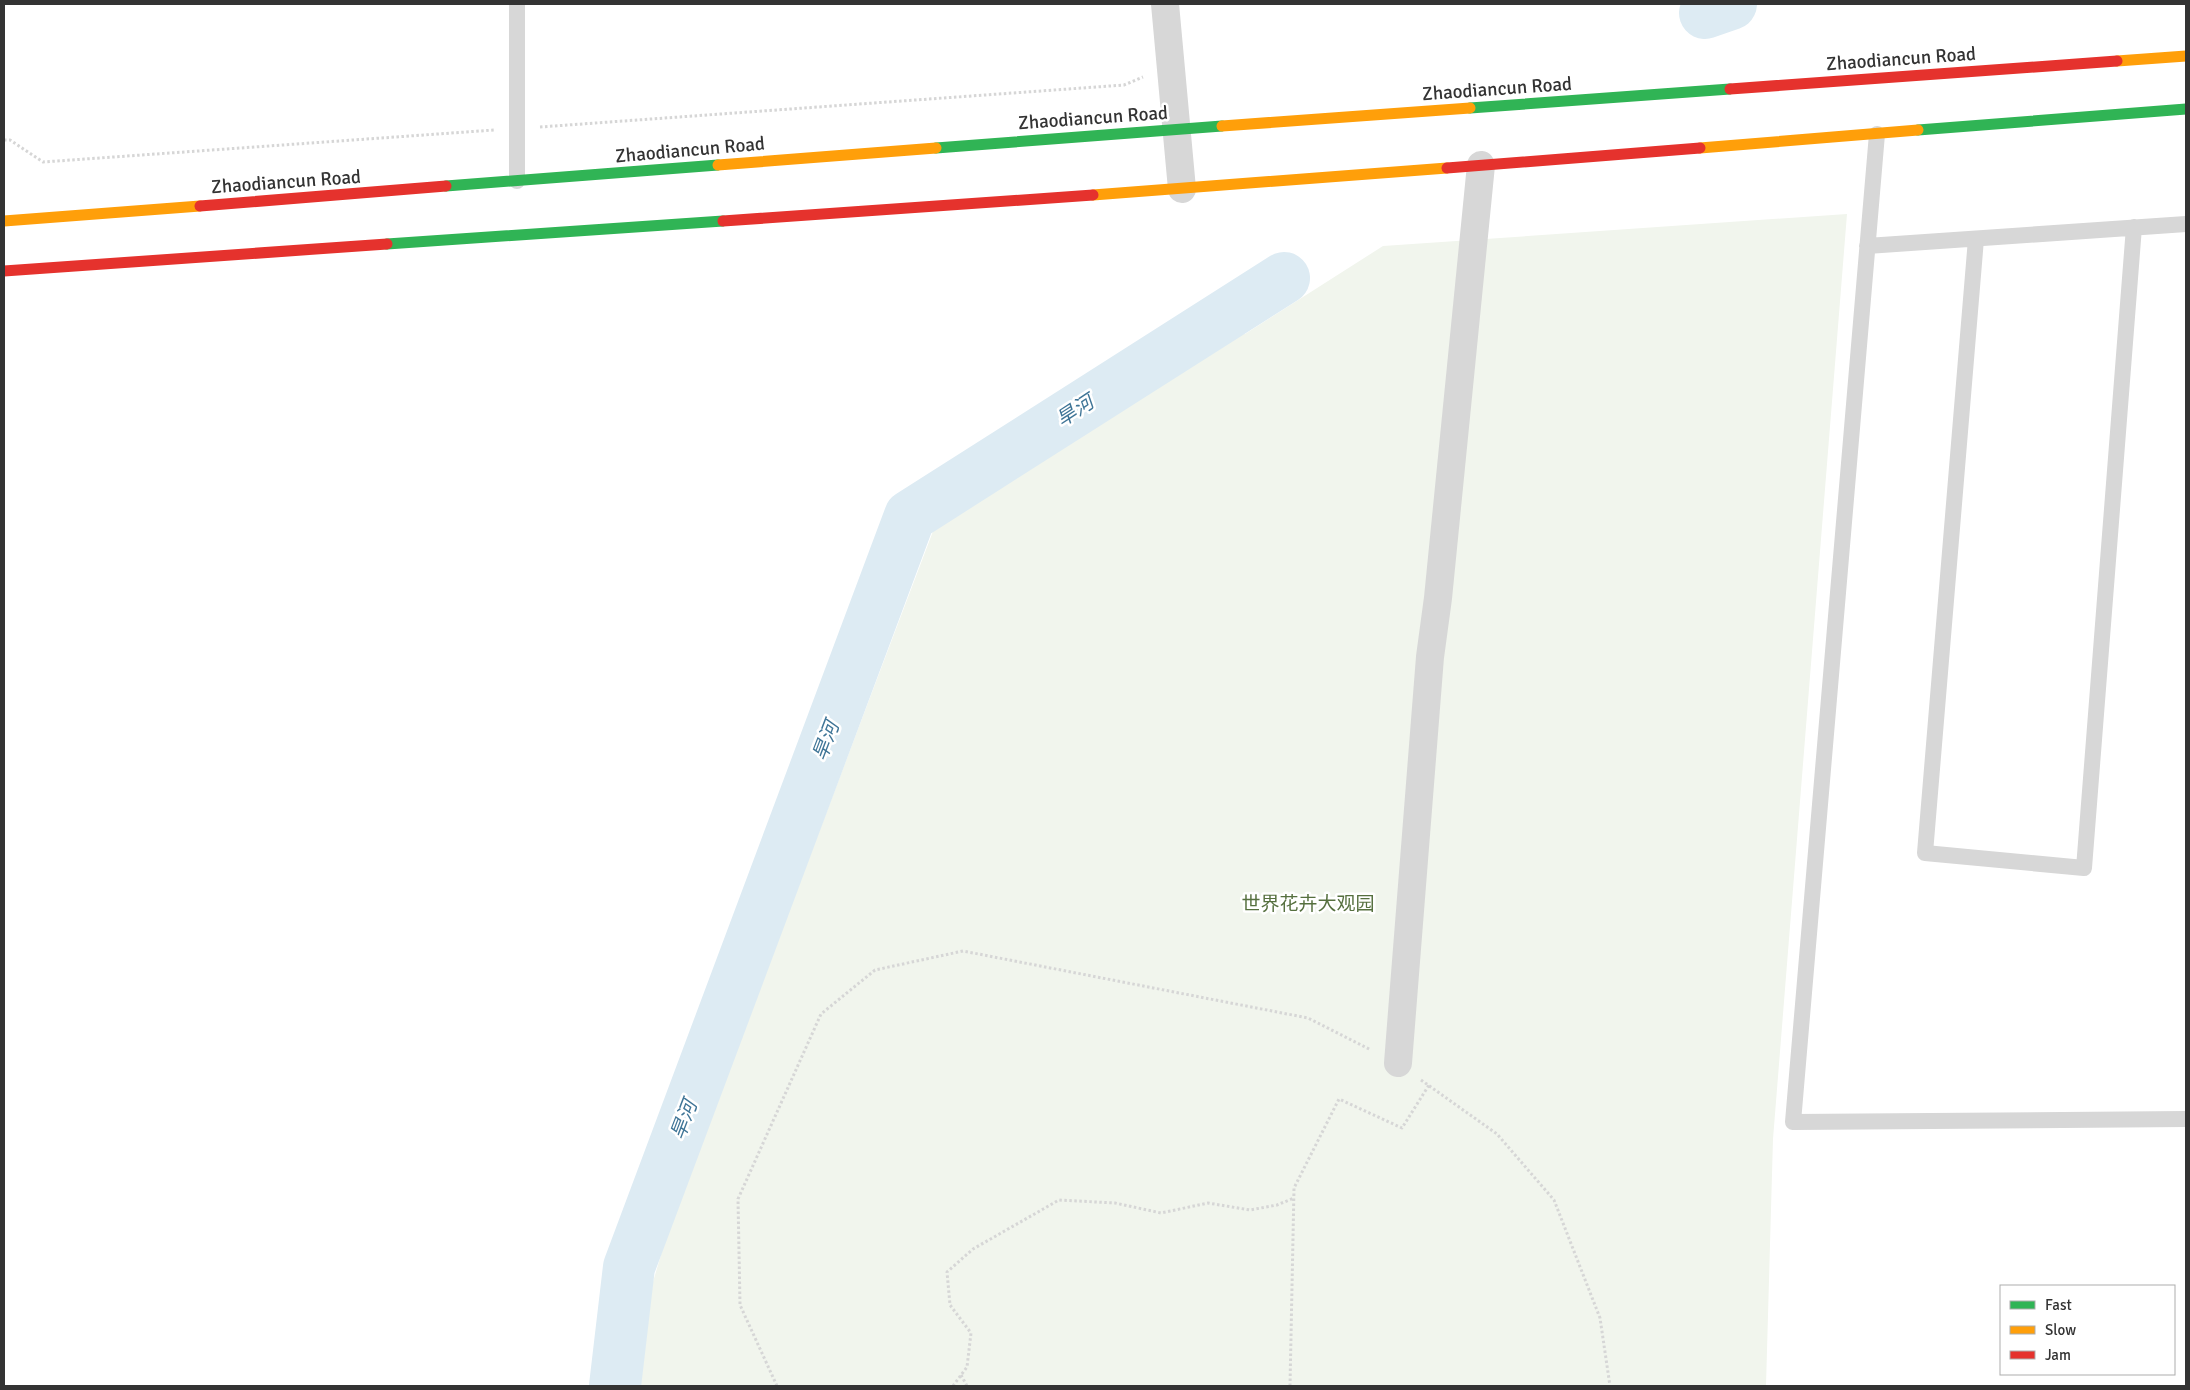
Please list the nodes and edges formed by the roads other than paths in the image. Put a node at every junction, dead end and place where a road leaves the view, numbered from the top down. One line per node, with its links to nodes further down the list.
1 (517, 4): 8 (lane)
2 (1165, 4): 5 (street)
3 (2186, 56): 5 (main road, Zhaodiancun Road)
4 (2186, 110): 6 (main road)
5 (1176, 129): 8 (main road, Zhaodiancun Road); 9 (street)
6 (1877, 134): 7 (main road); 14 (lane)
7 (1481, 165): 9 (main road); 16 (street)
8 (517, 181): 10 (main road, Zhaodiancun Road)
9 (1182, 189): 15 (main road)
10 (4, 221)
11 (2186, 224): 12 (lane)
12 (2134, 227): 13 (lane); 13 (lane)
13 (1976, 239): 14 (lane)
14 (1867, 246): 17 (lane)
15 (4, 271)
16 (1398, 1063)
17 (2186, 1119)

